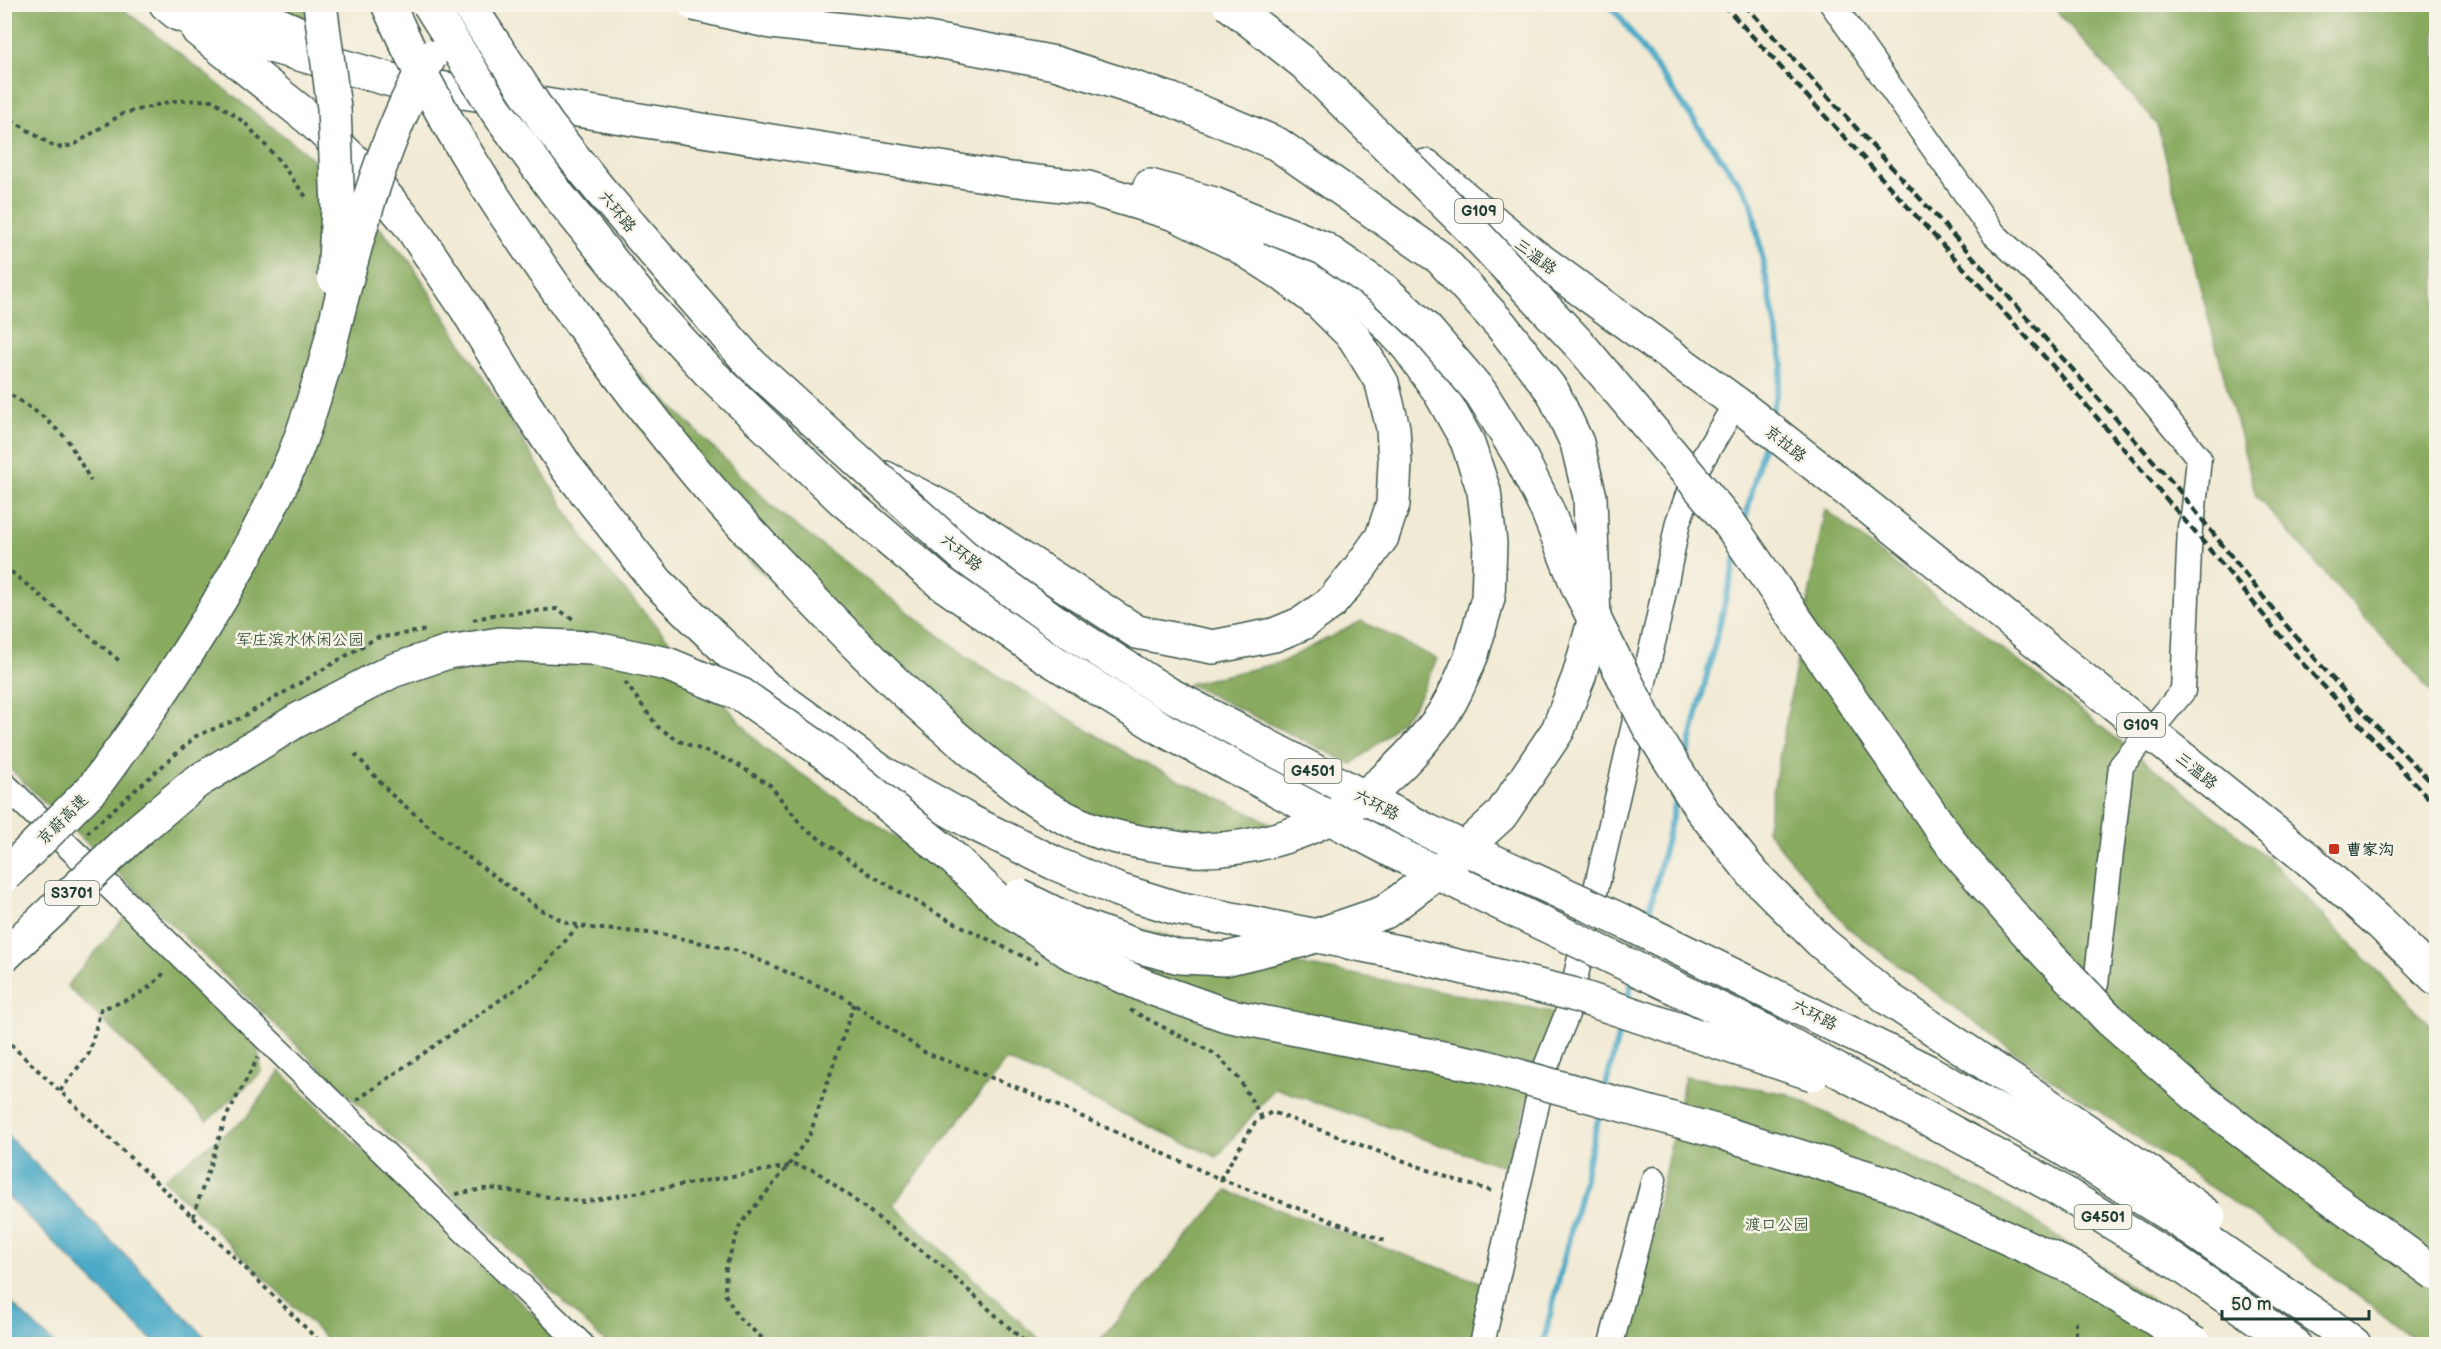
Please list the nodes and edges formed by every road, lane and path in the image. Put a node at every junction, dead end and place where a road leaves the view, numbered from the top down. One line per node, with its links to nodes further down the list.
1 (232, 4): 13 (highway)
2 (320, 4): 15 (highway, bridge)
3 (388, 4): 14 (highway, bridge)
4 (429, 4): 44 (highway, 六环路 / G4501, bridge)
5 (469, 4): 15 (highway, bridge); 18 (highway, 六环路 / G4501, bridge)
6 (694, 4): 31 (highway, bridge)
7 (1229, 4): 54 (highway, bridge)
8 (1234, 4): 17 (highway, 三温路 / G109)
9 (1832, 4): 27 (street)
10 (172, 9): 13 (highway); 44 (highway, bridge)
11 (4, 115): 12 (path)
12 (306, 197)
13 (1176, 203): 14 (highway); 18 (highway, bridge)
14 (1270, 227): 56 (highway, bridge)
15 (326, 361): 32 (highway, 京蔚高速, bridge)
16 (4, 390): 19 (path)
17 (1736, 403): 20 (highway, 京拉路 / G109); 51 (street)
18 (865, 467): 56 (highway, 六环路 / G4501, bridge)
19 (91, 481)
20 (1837, 482): 27 (highway, 三温路 / G109)
21 (4, 566): 25 (path)
22 (470, 620): 23 (path)
23 (584, 625)
24 (435, 628): 30 (path)
25 (121, 662)
26 (624, 680): 36 (path)
27 (2148, 731): 37 (highway, 三温路 / G109); 38 (street)
28 (355, 754): 33 (path)
29 (4, 783): 30 (street)
30 (71, 848): 34 (street)
31 (952, 858): 35 (highway, S3701, bridge); 64 (highway, bridge)
32 (4, 876)
33 (578, 926): 39 (path); 45 (path)
34 (179, 952): 42 (street); 43 (path)
35 (4, 956)
36 (1043, 967)
37 (2436, 978)
38 (2096, 984)
39 (854, 1004): 47 (path); 48 (path)
40 (1126, 1008): 46 (path)
41 (4, 1038): 43 (path)
42 (269, 1040): 45 (street); 52 (path)
43 (60, 1091): 52 (path)
44 (1902, 1105): 65 (highway, 六环路 / G4501)
45 (341, 1110): 50 (street)
46 (1262, 1118): 48 (path); 51 (path)
47 (788, 1166): 50 (path); 59 (path); 60 (path)
48 (1220, 1179): 53 (path)
49 (1654, 1179): 62 (street)
50 (432, 1198): 58 (street)
51 (1516, 1199): 61 (street)
52 (193, 1217): 57 (path)
53 (1388, 1242)
54 (2436, 1274)
55 (2076, 1321): 63 (path)
56 (2326, 1323): 66 (highway, 六环路 / G4501)
57 (322, 1344)
58 (581, 1344)
59 (769, 1344)
60 (1027, 1344)
61 (1482, 1344)
62 (1611, 1344)
63 (2076, 1344)
64 (2195, 1344)
65 (2294, 1344)
66 (2354, 1344)

